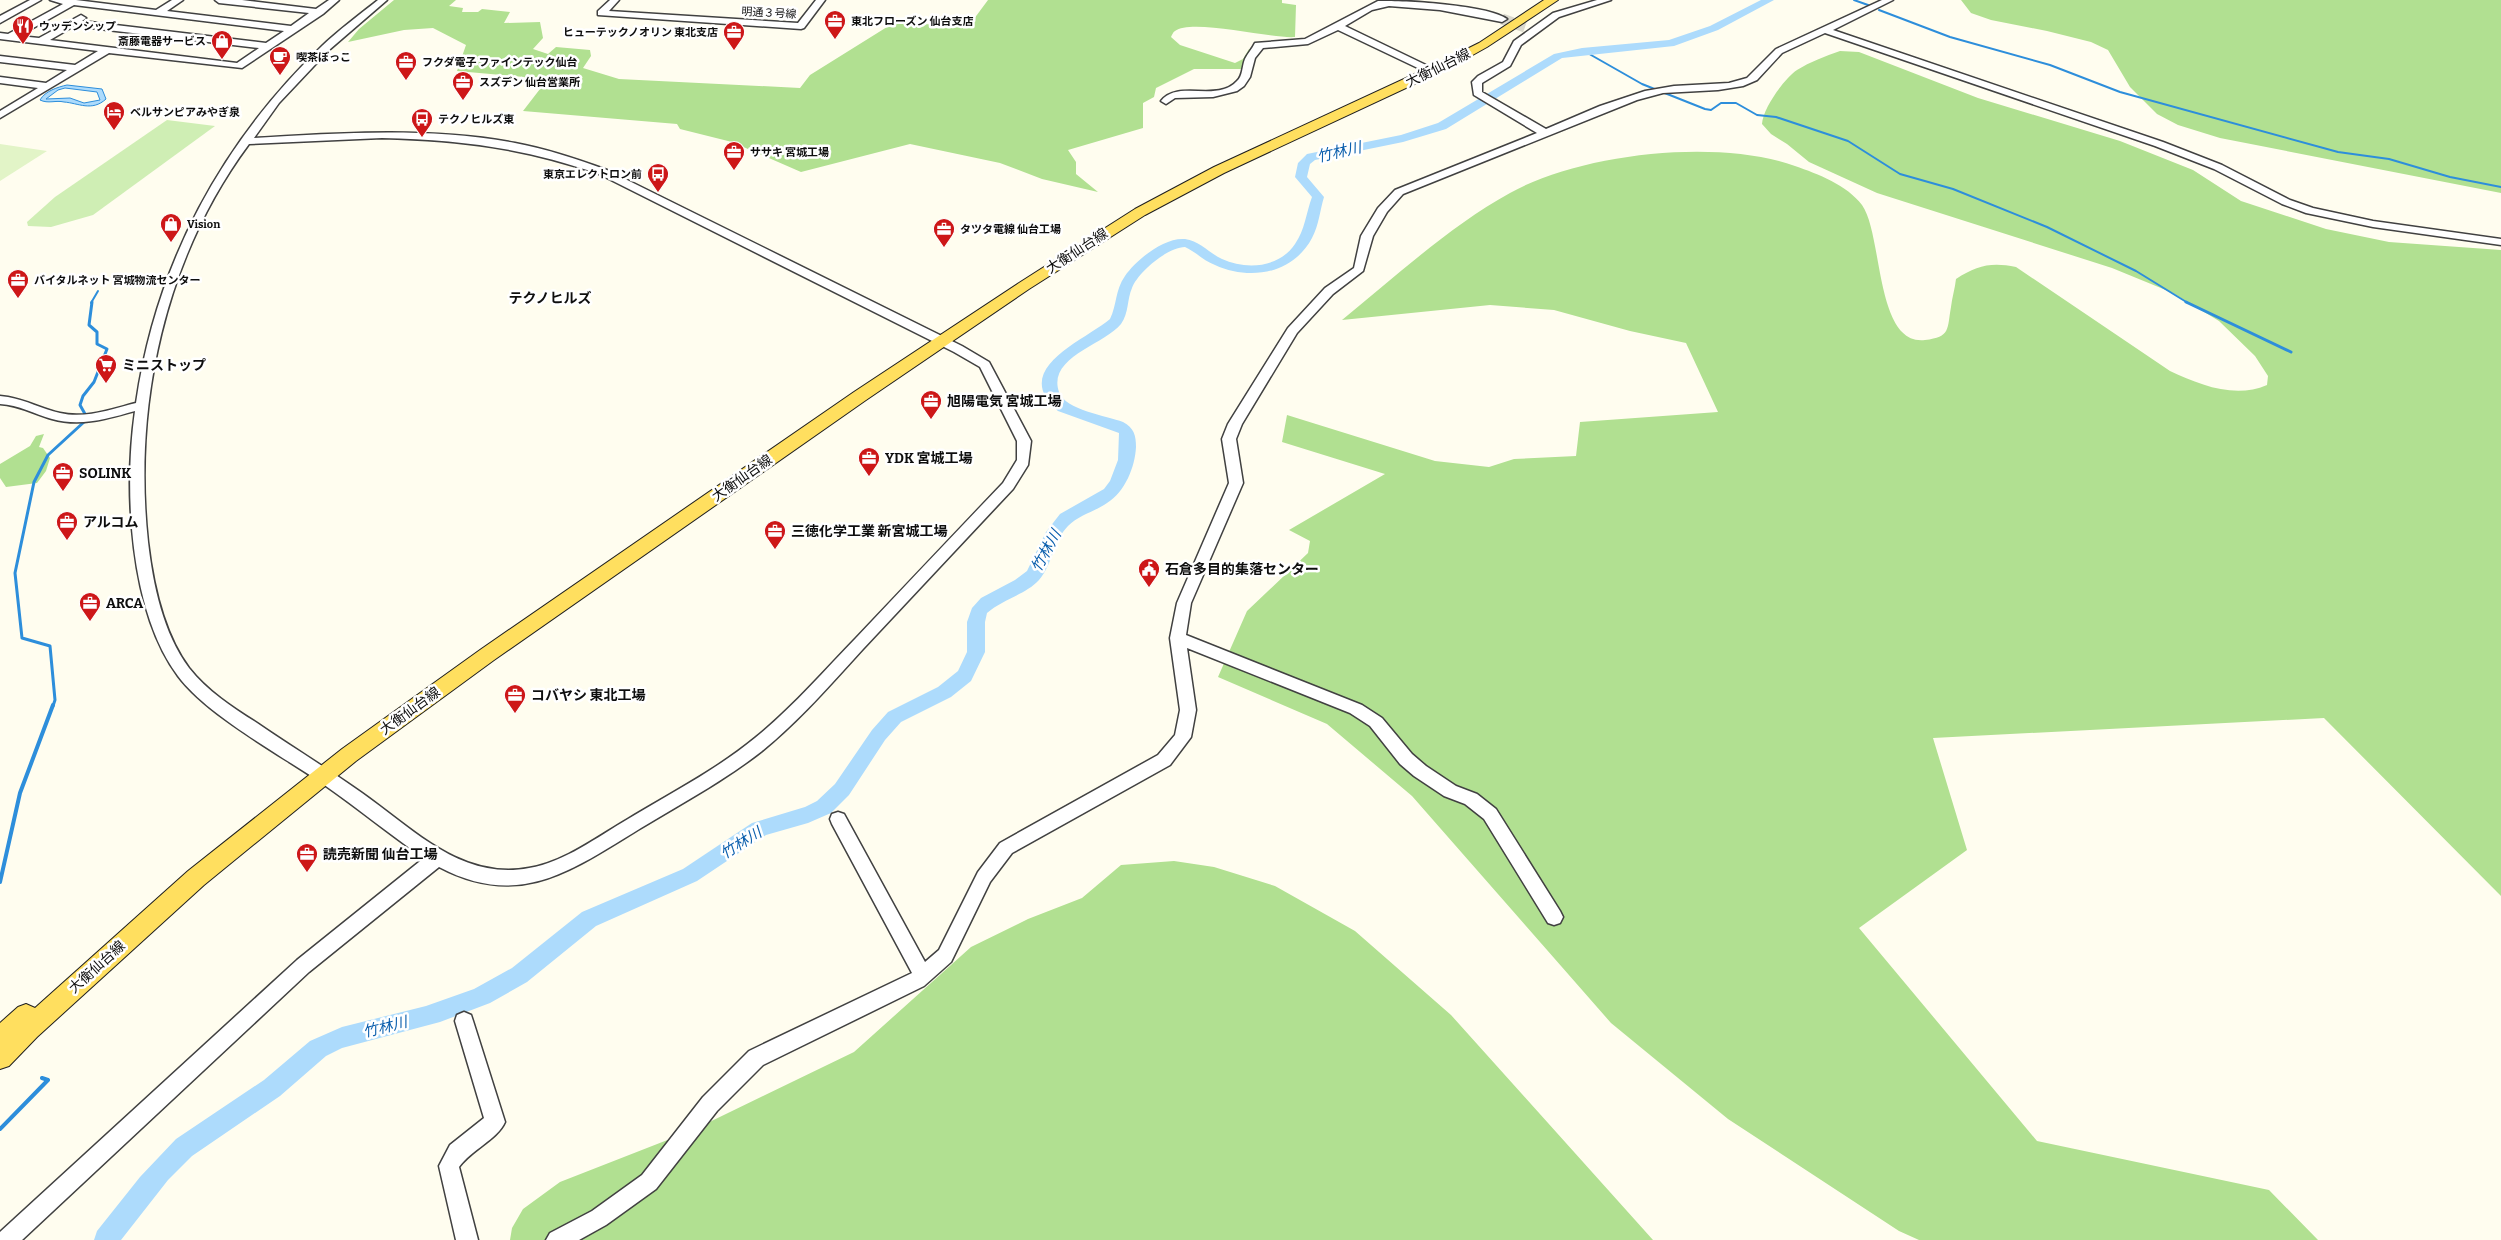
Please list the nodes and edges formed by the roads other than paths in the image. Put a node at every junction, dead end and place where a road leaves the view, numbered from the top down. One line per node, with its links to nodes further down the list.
1 (37, 0): 22 (street)
2 (54, 0): 15 (street)
3 (113, 0): 17 (street)
4 (179, 0): 18 (street)
5 (219, 0): 19 (street)
6 (335, 0): 19 (street)
7 (384, 0): 46 (street)
8 (615, 0): 9 (street, 明通３号線)
9 (821, 0)
10 (1542, 0): 38 (main road, 大衡仙台線)
11 (1552, 0): 48 (main road, 大衡仙台線)
12 (1607, 0): 27 (street)
13 (1868, 0): 16 (street)
14 (1889, 0): 16 (street)
15 (73, 2): 17 (street); 30 (street)
16 (1880, 5): 28 (street)
17 (102, 6): 18 (street); 23 (street)
18 (158, 12): 20 (street)
19 (320, 12): 26 (street)
20 (199, 17): 26 (street); 29 (street)
21 (1502, 19): 24 (street)
22 (0, 20)
23 (73, 22): 29 (street); 31 (street)
24 (1337, 26): 38 (street); 41 (street)
25 (1525, 26): 27 (street)
26 (294, 29): 33 (street)
27 (1536, 30): 45 (street)
28 (1825, 30): 45 (street); 47 (street)
29 (171, 35): 33 (street); 35 (street)
30 (5, 36): 31 (street); 32 (street)
31 (41, 41): 34 (street)
32 (0, 42)
33 (268, 46): 35 (street)
34 (108, 50): 35 (street); 37 (street)
35 (141, 54)
36 (0, 59): 37 (street)
37 (77, 68): 40 (street)
38 (1425, 68): 48 (main road, 大衡仙台線)
39 (0, 80): 40 (street)
40 (47, 86): 43 (street)
41 (1166, 101)
42 (0, 103): 43 (street)
43 (16, 105): 44 (street)
44 (0, 115)
45 (1545, 132): 51 (street)
46 (247, 141): 48 (street); 50 (street)
47 (2501, 242)
48 (937, 339): 52 (main road, 大衡仙台線); 54 (street)
49 (0, 400): 50 (street)
50 (139, 406): 52 (street)
51 (1178, 638): 55 (street); 56 (street)
52 (318, 772): 54 (street); 58 (main road, 大衡仙台線); 59 (main road, 大衡仙台線)
53 (838, 819): 56 (street)
54 (436, 858): 60 (street)
55 (1554, 917)
56 (922, 974): 62 (street)
57 (464, 1021): 61 (street)
58 (0, 1039)
59 (0, 1058)
60 (7, 1240)
61 (467, 1240)
62 (557, 1240)

